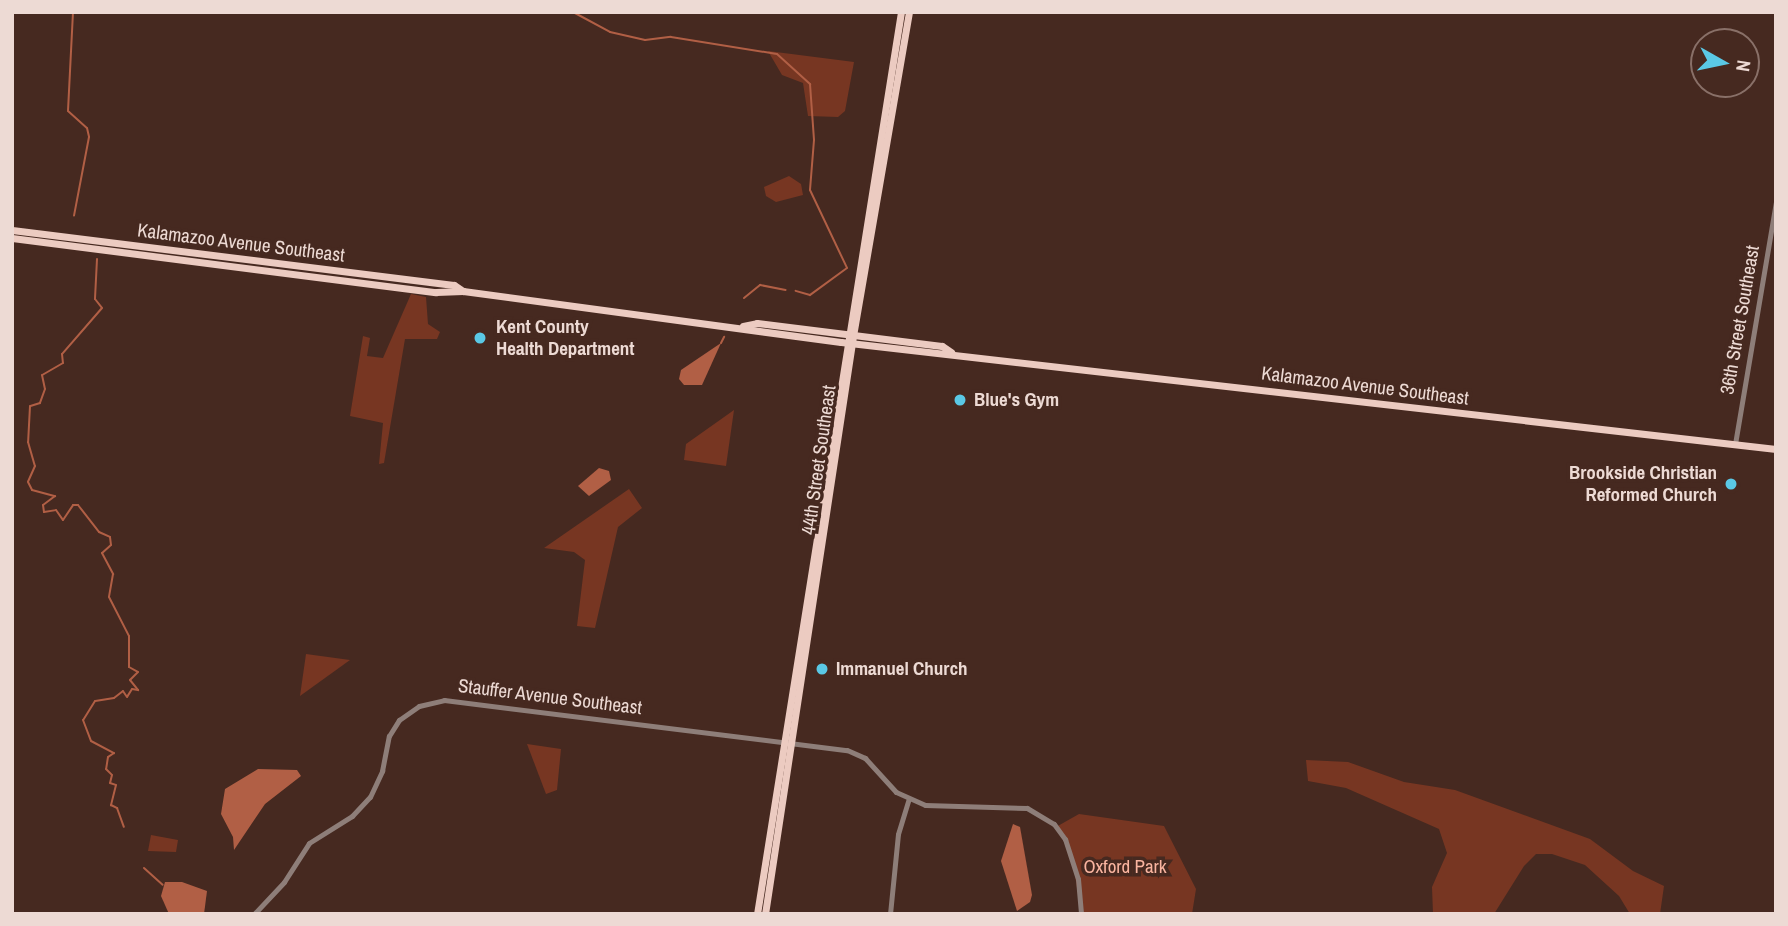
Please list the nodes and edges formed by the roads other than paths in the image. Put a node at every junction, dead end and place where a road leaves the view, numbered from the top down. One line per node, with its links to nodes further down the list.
1 (909, 12): 3 (main road, 44th Street Southeast)
2 (901, 13): 3 (main road); 4 (main road, 44th Street Southeast)
3 (907, 26): 5 (main road, 44th Street Southeast)
4 (896, 41): 5 (main road); 6 (main road, 44th Street Southeast)
5 (902, 55): 7 (main road, 44th Street Southeast)
6 (882, 120): 7 (main road); 8 (main road, 44th Street Southeast)
7 (889, 131): 9 (main road, 44th Street Southeast)
8 (871, 187): 9 (main road); 10 (main road, 44th Street Southeast)
9 (878, 199): 12 (main road, 44th Street Southeast)
10 (869, 201): 12 (main road); 20 (main road, 44th Street Southeast)
11 (1776, 202): 35 (street, 36th Street Southeast)
12 (875, 213): 22 (main road, 44th Street Southeast)
13 (12, 230): 15 (main road, Kalamazoo Avenue Southeast)
14 (12, 238): 17 (main road, Kalamazoo Avenue Southeast)
15 (80, 238): 16 (main road, Kalamazoo Avenue Southeast); 17 (main road)
16 (109, 242): 18 (main road); 19 (main road, Kalamazoo Avenue Southeast)
17 (64, 245): 18 (main road, Kalamazoo Avenue Southeast)
18 (90, 248): 21 (main road, Kalamazoo Avenue Southeast)
19 (187, 252): 21 (main road); 23 (main road, Kalamazoo Avenue Southeast)
20 (860, 252): 22 (main road); 31 (main road, 44th Street Southeast)
21 (180, 260): 24 (main road, Kalamazoo Avenue Southeast)
22 (866, 263): 31 (main road, 44th Street Southeast)
23 (313, 268): 24 (main road); 25 (main road, Kalamazoo Avenue Southeast)
24 (272, 272): 26 (main road, Kalamazoo Avenue Southeast)
25 (364, 274): 26 (main road); 27 (main road, Kalamazoo Avenue Southeast)
26 (328, 278): 27 (main road, Kalamazoo Avenue Southeast)
27 (463, 290): 28 (main road, Kalamazoo Avenue Southeast)
28 (743, 326): 29 (main road, Kalamazoo Avenue Southeast); 30 (main road, Kalamazoo Avenue Southeast)
29 (777, 326): 30 (main road); 31 (main road, Kalamazoo Avenue Southeast)
30 (764, 333): 31 (main road, Kalamazoo Avenue Southeast)
31 (849, 339): 32 (main road, Kalamazoo Avenue Southeast); 33 (main road, Kalamazoo Avenue Southeast); 37 (main road, 44th Street Southeast); 38 (main road, 44th Street Southeast)
32 (935, 345): 33 (main road); 34 (main road, Kalamazoo Avenue Southeast)
33 (925, 352): 34 (main road, Kalamazoo Avenue Southeast)
34 (951, 352): 35 (main road, Kalamazoo Avenue Southeast)
35 (1735, 444): 36 (main road, Kalamazoo Avenue Southeast)
36 (1776, 449)
37 (827, 460): 38 (main road); 39 (main road, 44th Street Southeast)
38 (833, 472): 40 (main road, 44th Street Southeast)
39 (823, 484): 40 (main road); 41 (main road, 44th Street Southeast)
40 (829, 498): 42 (main road, 44th Street Southeast)
41 (807, 588): 42 (main road); 43 (main road, 44th Street Southeast)
42 (814, 601): 44 (main road, 44th Street Southeast)
43 (799, 645): 44 (main road); 45 (main road, 44th Street Southeast)
44 (803, 674): 45 (main road, 44th Street Southeast)
45 (788, 741): 46 (street, Stauffer Avenue Southeast); 47 (main road, 44th Street Southeast); 48 (main road, 44th Street Southeast); 53 (street, Stauffer Avenue Southeast)
46 (909, 799): 56 (street); 57 (street)
47 (772, 817): 48 (main road); 49 (main road, 44th Street Southeast)
48 (779, 824): 50 (main road, 44th Street Southeast)
49 (769, 834): 50 (main road); 51 (main road, 44th Street Southeast)
50 (776, 843): 52 (main road, 44th Street Southeast)
51 (767, 850): 52 (main road); 54 (main road, 44th Street Southeast)
52 (770, 882): 55 (main road, 44th Street Southeast)
53 (254, 914)
54 (757, 914)
55 (765, 914)
56 (890, 914)
57 (1081, 914)

